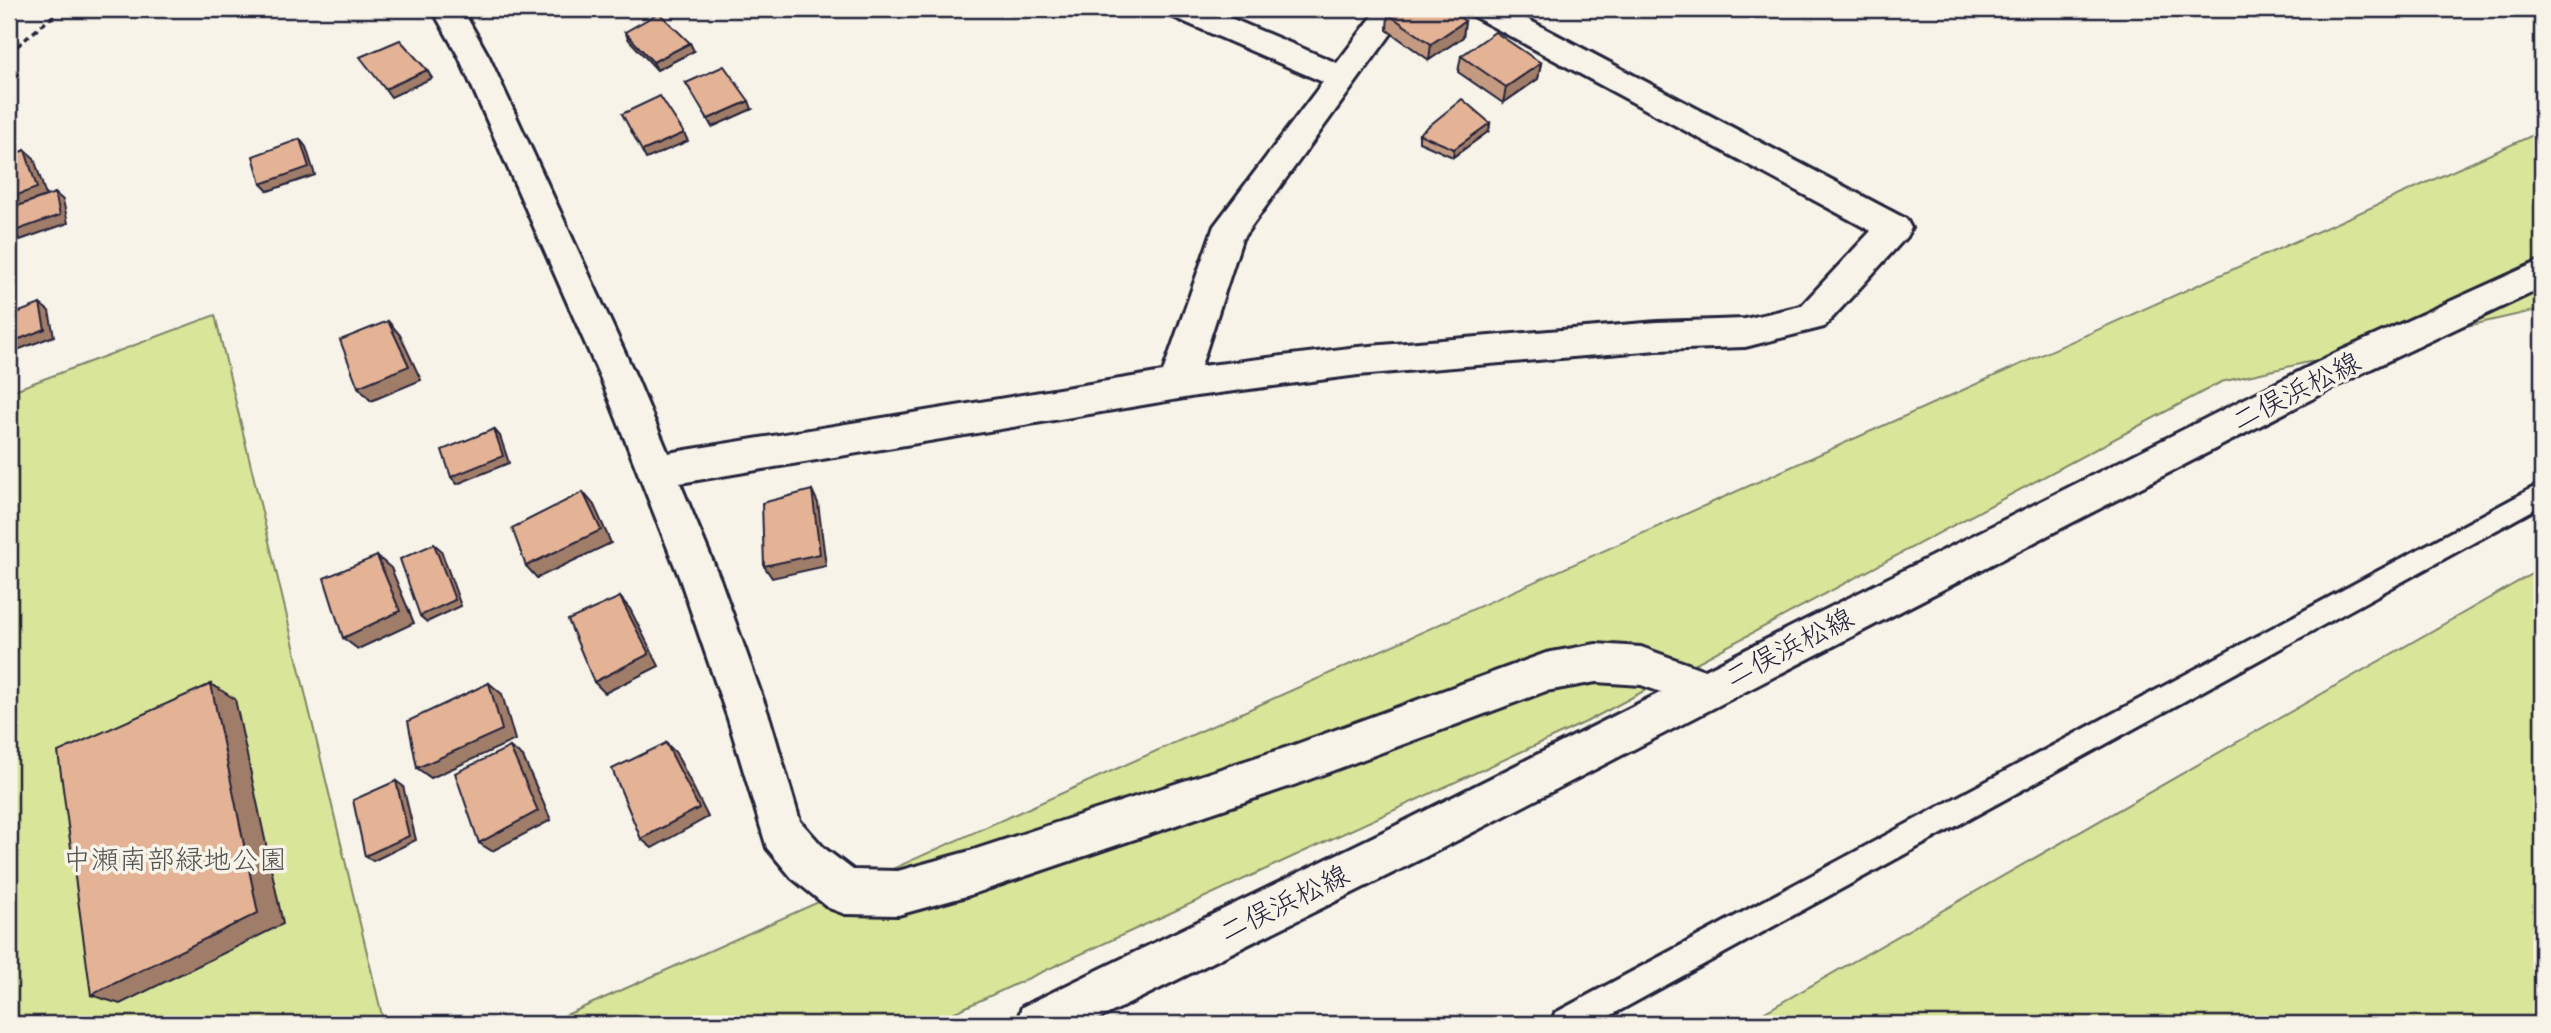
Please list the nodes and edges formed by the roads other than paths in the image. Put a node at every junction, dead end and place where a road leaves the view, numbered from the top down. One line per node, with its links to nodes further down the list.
1 (447, 9): 8 (street)
2 (1182, 9): 5 (street)
3 (1394, 9): 5 (street)
4 (1484, 9): 7 (street)
5 (1342, 78): 7 (street)
6 (2542, 273): 10 (street, 二俣浜松線)
7 (1177, 385): 8 (street)
8 (655, 471): 10 (street)
9 (2542, 494): 12 (lane)
10 (1706, 689): 11 (street, 二俣浜松線)
11 (1039, 1024)
12 (1566, 1024)

